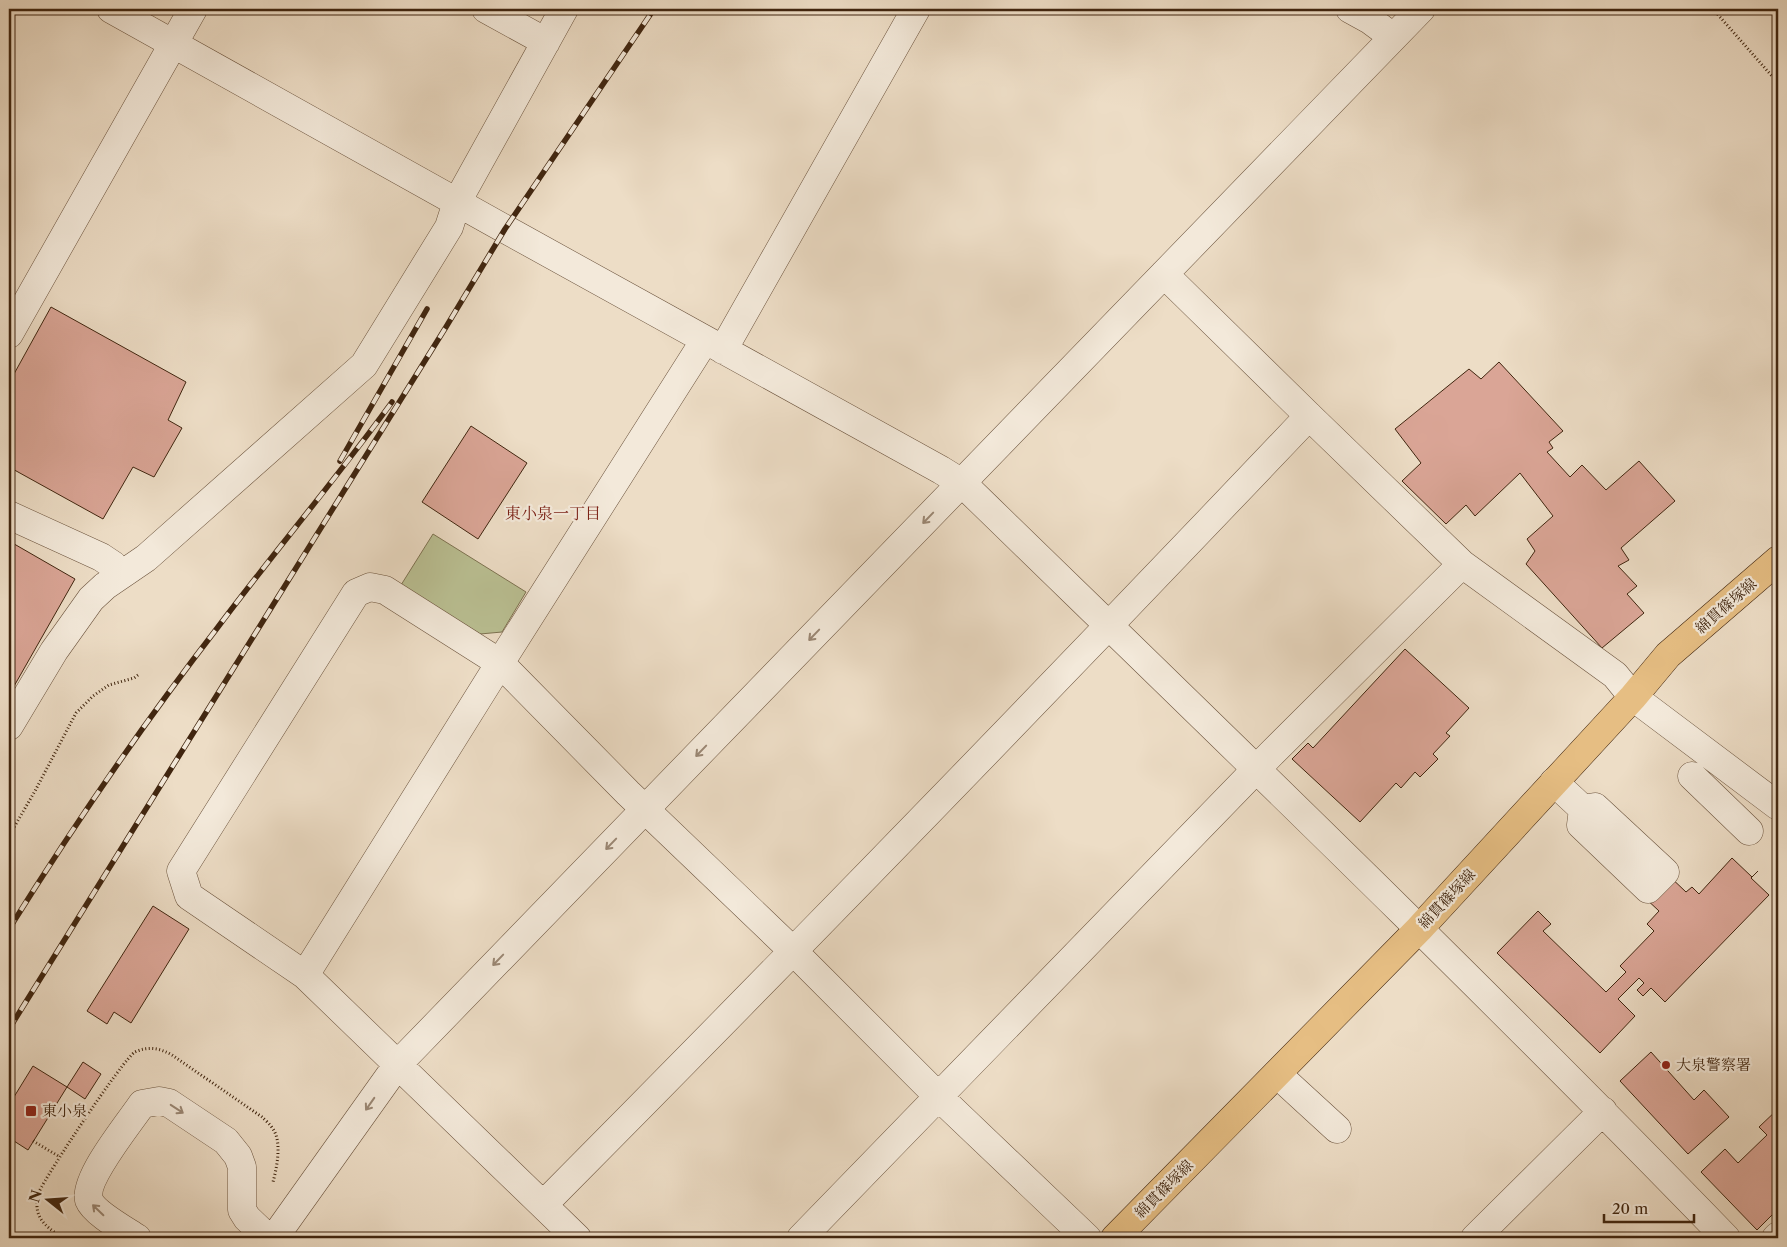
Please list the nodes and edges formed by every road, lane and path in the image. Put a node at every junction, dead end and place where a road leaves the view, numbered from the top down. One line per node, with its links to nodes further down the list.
1 (111, 9): 11 (street)
2 (193, 9): 11 (street)
3 (486, 9): 10 (street)
4 (564, 9): 10 (street)
5 (916, 9): 16 (street)
6 (1350, 9): 9 (street)
7 (1421, 9): 9 (street)
8 (1713, 9): 12 (path)
9 (1392, 37): 14 (street)
10 (546, 42): 13 (street)
11 (173, 43): 13 (street); 15 (street)
12 (1778, 83)
13 (457, 202): 16 (street); 22 (street)
14 (1164, 274): 17 (street); 18 (street)
15 (9, 334)
16 (714, 345): 18 (street); 24 (street)
17 (1309, 416): 21 (street); 23 (street)
18 (962, 484): 23 (street); 32 (street, one-way to 32)
19 (9, 515): 22 (street)
20 (1778, 560): 26 (main road, 綿貫篠塚線)
21 (1462, 564): 26 (street); 28 (street)
22 (121, 575): 27 (street)
23 (1109, 626): 28 (street); 37 (street)
24 (500, 663): 32 (street); 38 (street); 38 (street)
25 (138, 675): 35 (path)
26 (1633, 697): 30 (main road, 綿貫篠塚線); 31 (street)
27 (9, 726)
28 (1257, 768): 36 (street); 41 (street)
29 (1692, 776): 34 (street)
30 (1554, 782): 33 (street); 36 (main road, 綿貫篠塚線)
31 (1778, 806)
32 (645, 809): 37 (street); 39 (street, one-way to 39)
33 (1583, 810)
34 (1749, 831)
35 (9, 836)
36 (1419, 929): 40 (main road, 綿貫篠塚線); 42 (street)
37 (793, 951): 41 (street); 46 (street)
38 (305, 975): 39 (street)
39 (398, 1064): 46 (street); 49 (street, one-way to 49)
40 (1277, 1074): 43 (street); 53 (main road, 綿貫篠塚線)
41 (938, 1096): 51 (street); 52 (street)
42 (1603, 1111): 54 (street); 55 (street)
43 (1337, 1129)
44 (33, 1141): 45 (path)
45 (60, 1157)
46 (543, 1205): 50 (street)
47 (137, 1238): 48 (street, one-way to 48)
48 (268, 1238)
49 (274, 1238)
50 (577, 1238)
51 (801, 1238)
52 (1087, 1238)
53 (1116, 1238)
54 (1475, 1238)
55 (1726, 1238)

